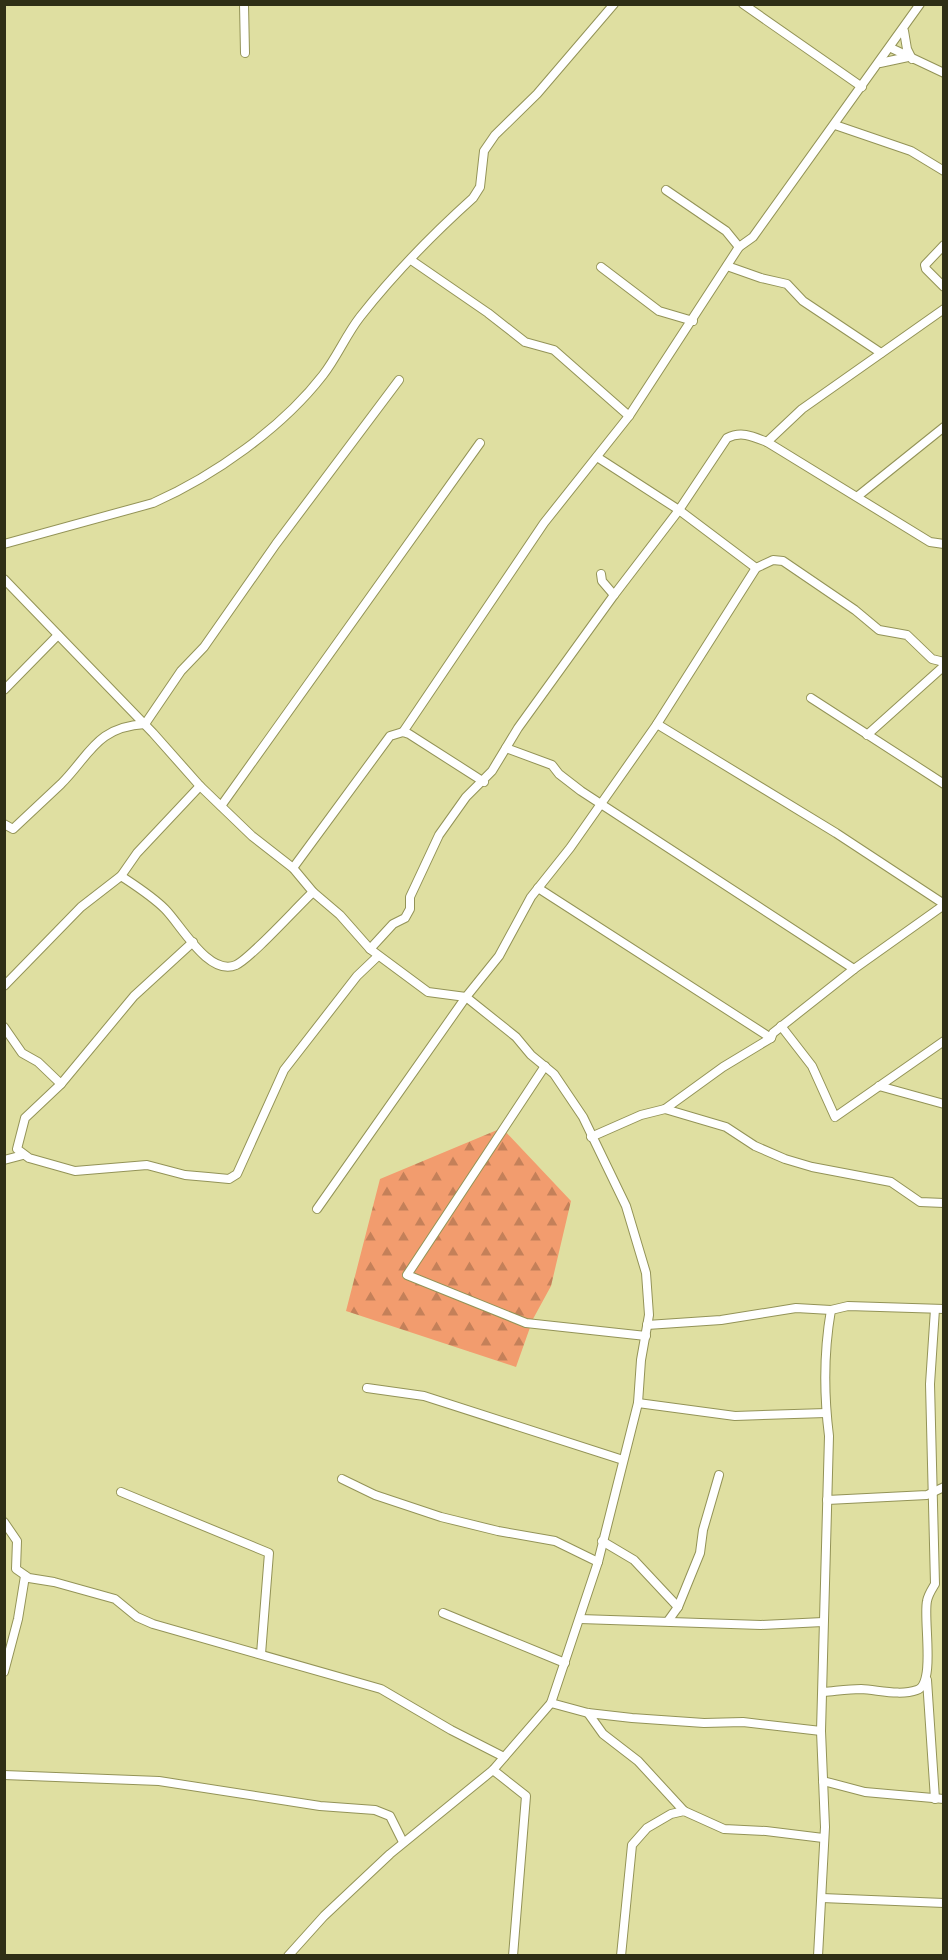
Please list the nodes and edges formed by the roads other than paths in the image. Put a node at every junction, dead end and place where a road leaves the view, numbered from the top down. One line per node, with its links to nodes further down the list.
1 (244, 4): 7 (street)
2 (614, 4): 17 (street)
3 (743, 4): 11 (street)
4 (920, 4): 5 (street)
5 (904, 31): 6 (street); 8 (street)
6 (891, 48): 8 (street); 9 (street)
7 (245, 53)
8 (910, 58): 9 (street); 10 (street)
9 (880, 63): 11 (street)
10 (944, 73)
11 (862, 87): 12 (street)
12 (835, 125): 13 (street); 16 (street)
13 (944, 171)
14 (666, 190): 16 (street)
15 (944, 245): 20 (street)
16 (739, 247): 18 (street)
17 (411, 260): 25 (street); 32 (street)
18 (727, 266): 22 (street); 23 (street)
19 (601, 267): 22 (street)
20 (944, 287)
21 (944, 309): 23 (street)
22 (693, 321): 25 (street)
23 (881, 353): 27 (street)
24 (399, 380): 42 (street)
25 (629, 416): 29 (street)
26 (944, 427): 30 (street)
27 (767, 441): 30 (street); 31 (street)
28 (480, 443): 51 (street)
29 (597, 458): 31 (street); 44 (street)
30 (858, 496): 33 (street)
31 (679, 510): 34 (street); 37 (street)
32 (4, 544)
33 (944, 544)
34 (756, 568): 39 (street); 43 (street)
35 (601, 574): 37 (street)
36 (4, 579): 38 (street)
37 (614, 595): 46 (street)
38 (58, 635): 40 (street); 42 (street)
39 (944, 664): 45 (street)
40 (4, 690)
41 (811, 698): 45 (street)
42 (145, 724): 49 (street); 52 (street)
43 (657, 724): 50 (street); 57 (street)
44 (402, 732): 47 (street); 53 (street)
45 (867, 735): 48 (street)
46 (506, 748): 47 (street); 50 (street)
47 (484, 782): 59 (street)
48 (944, 784)
49 (200, 786): 51 (street); 54 (street)
50 (600, 803): 55 (street); 61 (street)
51 (221, 806): 53 (street)
52 (4, 824)
53 (293, 868): 56 (street)
54 (120, 876): 58 (street); 62 (street)
55 (538, 888): 63 (street); 66 (street)
56 (313, 892): 58 (street); 59 (street)
57 (944, 905): 61 (street)
58 (193, 942): 69 (street)
59 (370, 949): 60 (street)
60 (378, 956): 63 (street); 74 (street)
61 (854, 969): 64 (street)
62 (4, 986)
63 (466, 997): 68 (street); 77 (street)
64 (781, 1026): 66 (street); 70 (street)
65 (4, 1027): 69 (street)
66 (771, 1038): 72 (street)
67 (944, 1041): 70 (street)
68 (545, 1066): 73 (street); 81 (street)
69 (61, 1084): 74 (street)
70 (879, 1086): 71 (street)
71 (944, 1104)
72 (665, 1109): 73 (street); 76 (street)
73 (591, 1137): 80 (street)
74 (23, 1155): 75 (street)
75 (4, 1160)
76 (944, 1203)
77 (317, 1209)
78 (939, 1309): 79 (street); 89 (street)
79 (831, 1310): 80 (street); 84 (street)
80 (647, 1325): 81 (street)
81 (646, 1336): 83 (street)
82 (367, 1388): 85 (street)
83 (638, 1403): 84 (street); 85 (street)
84 (826, 1413): 91 (street)
85 (623, 1460): 93 (street)
86 (719, 1475): 96 (street)
87 (342, 1479): 94 (street)
88 (944, 1487): 89 (street)
89 (933, 1490): 91 (street); 104 (street)
90 (121, 1492): 101 (street)
91 (827, 1500): 100 (street)
92 (4, 1522): 95 (street)
93 (602, 1541): 94 (street); 96 (street)
94 (598, 1562): 98 (street)
95 (25, 1576): 101 (street); 103 (street)
96 (678, 1607): 99 (street)
97 (443, 1613): 102 (street)
98 (580, 1619): 99 (street); 102 (street)
99 (668, 1621): 100 (street)
100 (823, 1622): 105 (street)
101 (261, 1654): 109 (street)
102 (565, 1663): 106 (street)
103 (4, 1672)
104 (927, 1676): 105 (street); 113 (street)
105 (824, 1692): 108 (street)
106 (551, 1702): 107 (street); 109 (street)
107 (588, 1713): 108 (street); 114 (street)
108 (821, 1731): 112 (street)
109 (504, 1757): 110 (street)
110 (493, 1770): 116 (street); 120 (street)
111 (4, 1775): 116 (street)
112 (823, 1781): 113 (street); 115 (street)
113 (939, 1799)
114 (684, 1811): 115 (street); 121 (street)
115 (823, 1838): 117 (street)
116 (404, 1842): 119 (street)
117 (822, 1898): 118 (street); 122 (street)
118 (944, 1903)
119 (288, 1956)
120 (513, 1956)
121 (621, 1956)
122 (818, 1956)

